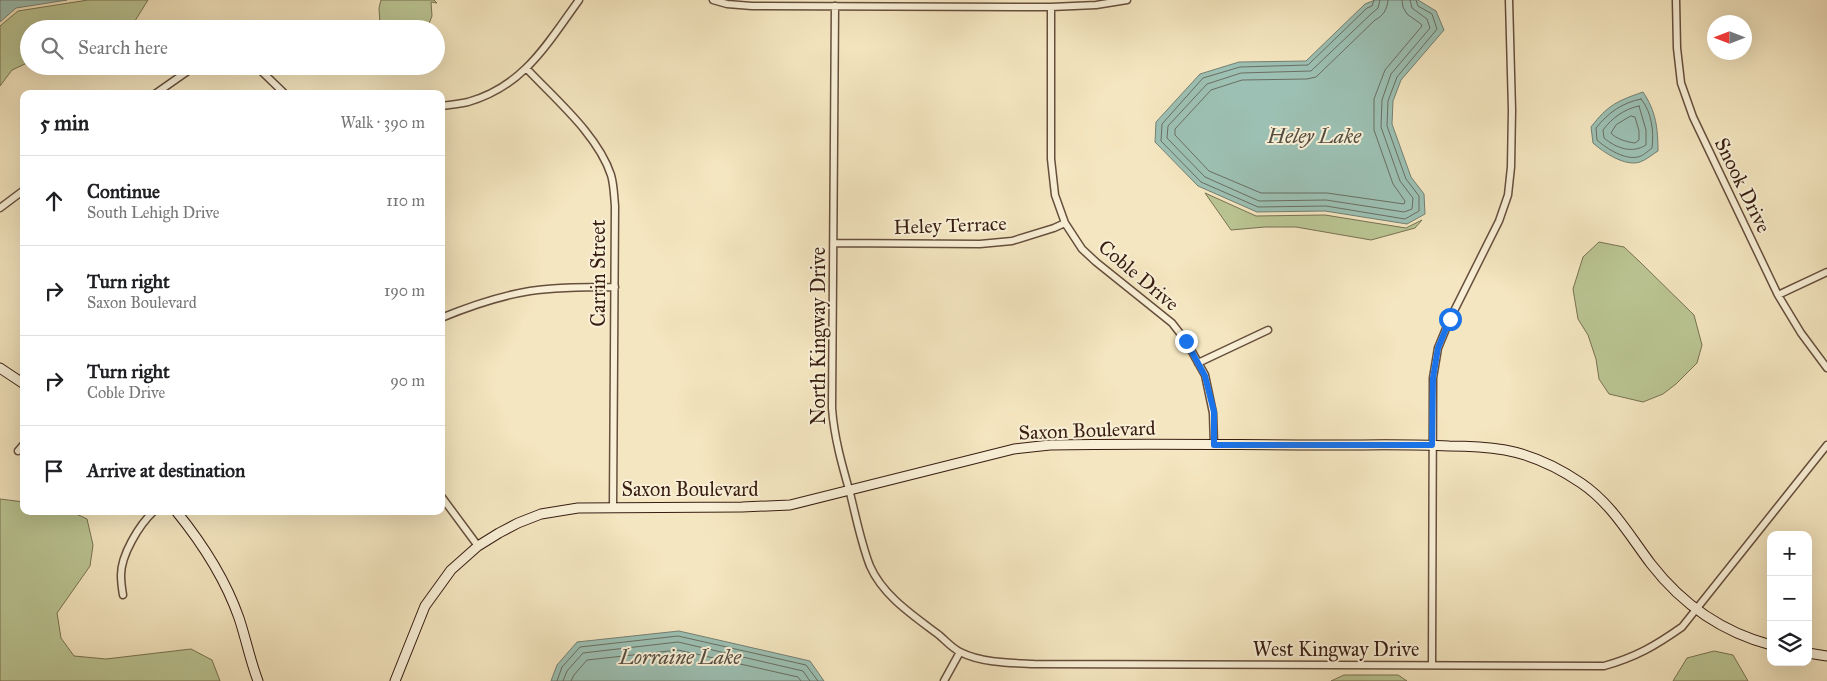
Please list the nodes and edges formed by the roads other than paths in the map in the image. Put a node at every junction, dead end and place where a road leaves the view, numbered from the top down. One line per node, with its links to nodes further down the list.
1 (579, 0): 8 (street)
2 (713, 0): 6 (street)
3 (1127, 0): 7 (street)
4 (1509, 0): 28 (street)
5 (1676, 0): 20 (street, Snook Drive)
6 (835, 6): 7 (street); 17 (street, North Kingway Drive)
7 (1051, 7): 16 (street, Coble Drive)
8 (527, 69): 13 (street); 19 (street, Carrin Street)
9 (182, 75): 11 (street)
10 (265, 75): 12 (street)
11 (162, 90)
12 (281, 90)
13 (445, 105)
14 (20, 193): 15 (street)
15 (0, 208)
16 (1065, 223): 17 (street, Heley Terrace); 23 (street, Coble Drive)
17 (834, 243): 32 (street, North Kingway Drive)
18 (1827, 272): 20 (street)
19 (614, 287): 21 (street); 34 (street, Carrin Street)
20 (1778, 294): 25 (street, Snook Drive)
21 (445, 316)
22 (1268, 330): 23 (street)
23 (1198, 363): 27 (street, Coble Drive)
24 (0, 368): 26 (main road)
25 (1827, 368)
26 (20, 381)
27 (1214, 445): 28 (main road, Saxon Boulevard); 32 (main road, Saxon Boulevard)
28 (1432, 445): 39 (main road, Saxon Boulevard); 44 (street)
29 (1827, 445): 39 (street, West Kingway Drive)
30 (20, 449): 31 (street)
31 (18, 452)
32 (849, 491): 34 (main road, Saxon Boulevard); 41 (street, North Kingway Drive)
33 (445, 501): 37 (street)
34 (614, 508): 37 (main road, Saxon Boulevard)
35 (151, 515): 38 (street)
36 (179, 515): 45 (main road)
37 (478, 546): 46 (main road, Saxon Boulevard)
38 (123, 596)
39 (1696, 609): 40 (main road, Saxon Boulevard); 44 (street, West Kingway Drive)
40 (1767, 644)
41 (960, 652): 44 (street, West Kingway Drive); 47 (street)
42 (1812, 654): 43 (main road)
43 (1827, 656)
44 (1432, 665)
45 (258, 681)
46 (395, 681)
47 (944, 681)

